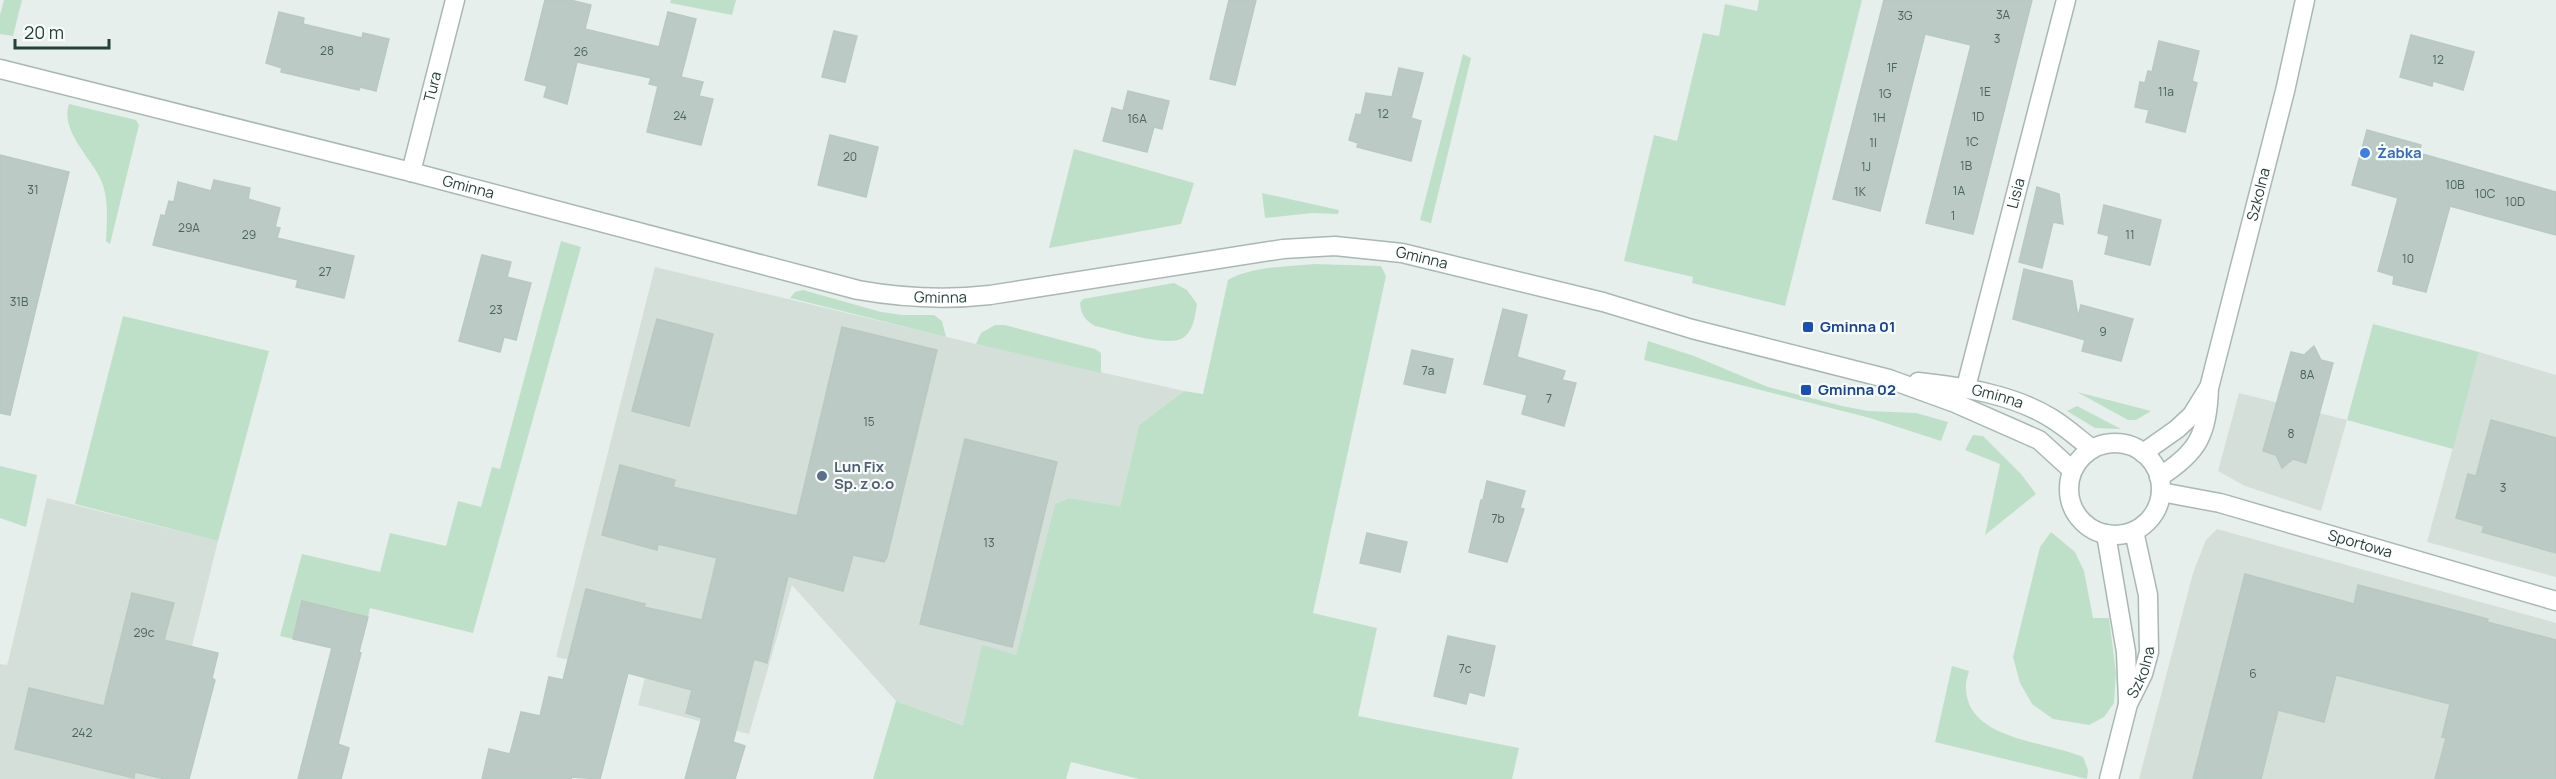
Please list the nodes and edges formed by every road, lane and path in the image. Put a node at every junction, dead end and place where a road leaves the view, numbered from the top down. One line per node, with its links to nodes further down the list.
1 (455, 0): 5 (street, Tura)
2 (2066, 0): 7 (street, Lisia)
3 (2304, 0): 8 (street, Szkolna)
4 (0, 69): 5 (street, Gminna)
5 (411, 172): 6 (street, Gminna)
6 (1889, 379): 7 (street, Gminna); 11 (street, Gminna)
7 (1966, 387): 9 (street, Gminna)
8 (2209, 388): 10 (street, Szkolna); 12 (street, Szkolna)
9 (2092, 449): 10 (street); 11 (street)
10 (2143, 453): 12 (street)
11 (2073, 470): 14 (street)
12 (2160, 484): 13 (street); 15 (street, Sportowa)
13 (2134, 531): 14 (street); 16 (street, Szkolna)
14 (2106, 534): 16 (street, Szkolna)
15 (2556, 601)
16 (2128, 704): 17 (street, Szkolna)
17 (2109, 779)

